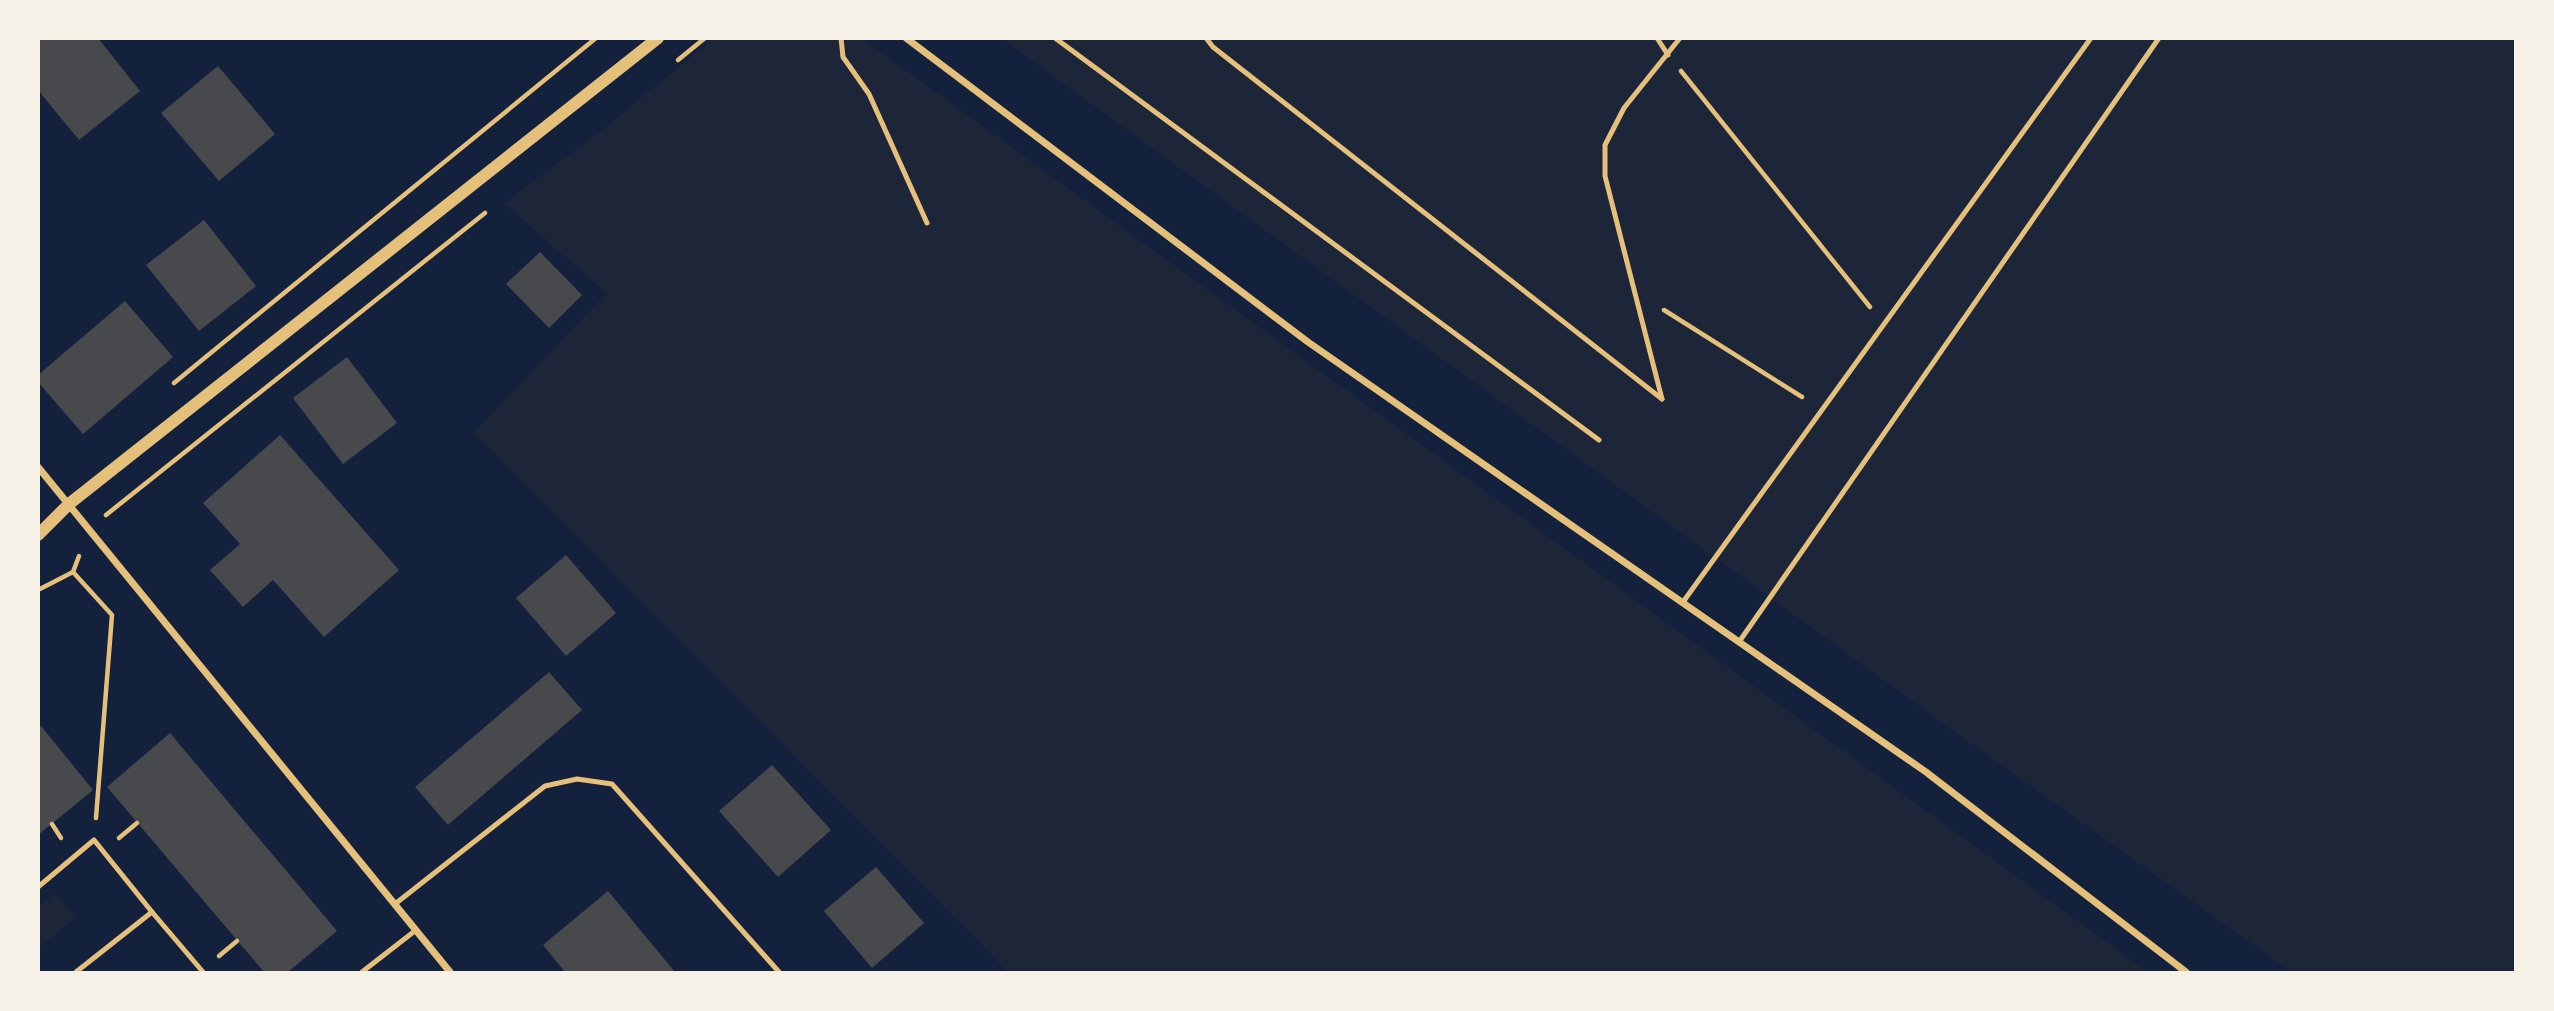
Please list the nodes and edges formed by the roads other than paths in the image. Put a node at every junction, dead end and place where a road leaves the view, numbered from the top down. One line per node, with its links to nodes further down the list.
1 (658, 38): 14 (street)
2 (841, 38): 11 (lane)
3 (906, 38): 16 (street)
4 (1055, 38): 12 (lane)
5 (1206, 38): 10 (lane)
6 (1657, 38): 10 (lane)
7 (1680, 38): 10 (lane)
8 (2091, 38): 16 (lane)
9 (2159, 38): 17 (lane)
10 (1668, 55)
11 (927, 223)
12 (1599, 440)
13 (38, 467): 14 (street)
14 (69, 504): 15 (street); 19 (street)
15 (38, 535)
16 (1683, 602): 17 (street)
17 (1739, 642): 27 (street)
18 (38, 887): 20 (lane)
19 (395, 904): 21 (street); 26 (lane)
20 (152, 912): 22 (lane); 23 (lane)
21 (416, 930): 24 (lane); 25 (street)
22 (76, 972)
23 (203, 972)
24 (362, 972)
25 (450, 972)
26 (779, 972)
27 (2186, 972)

